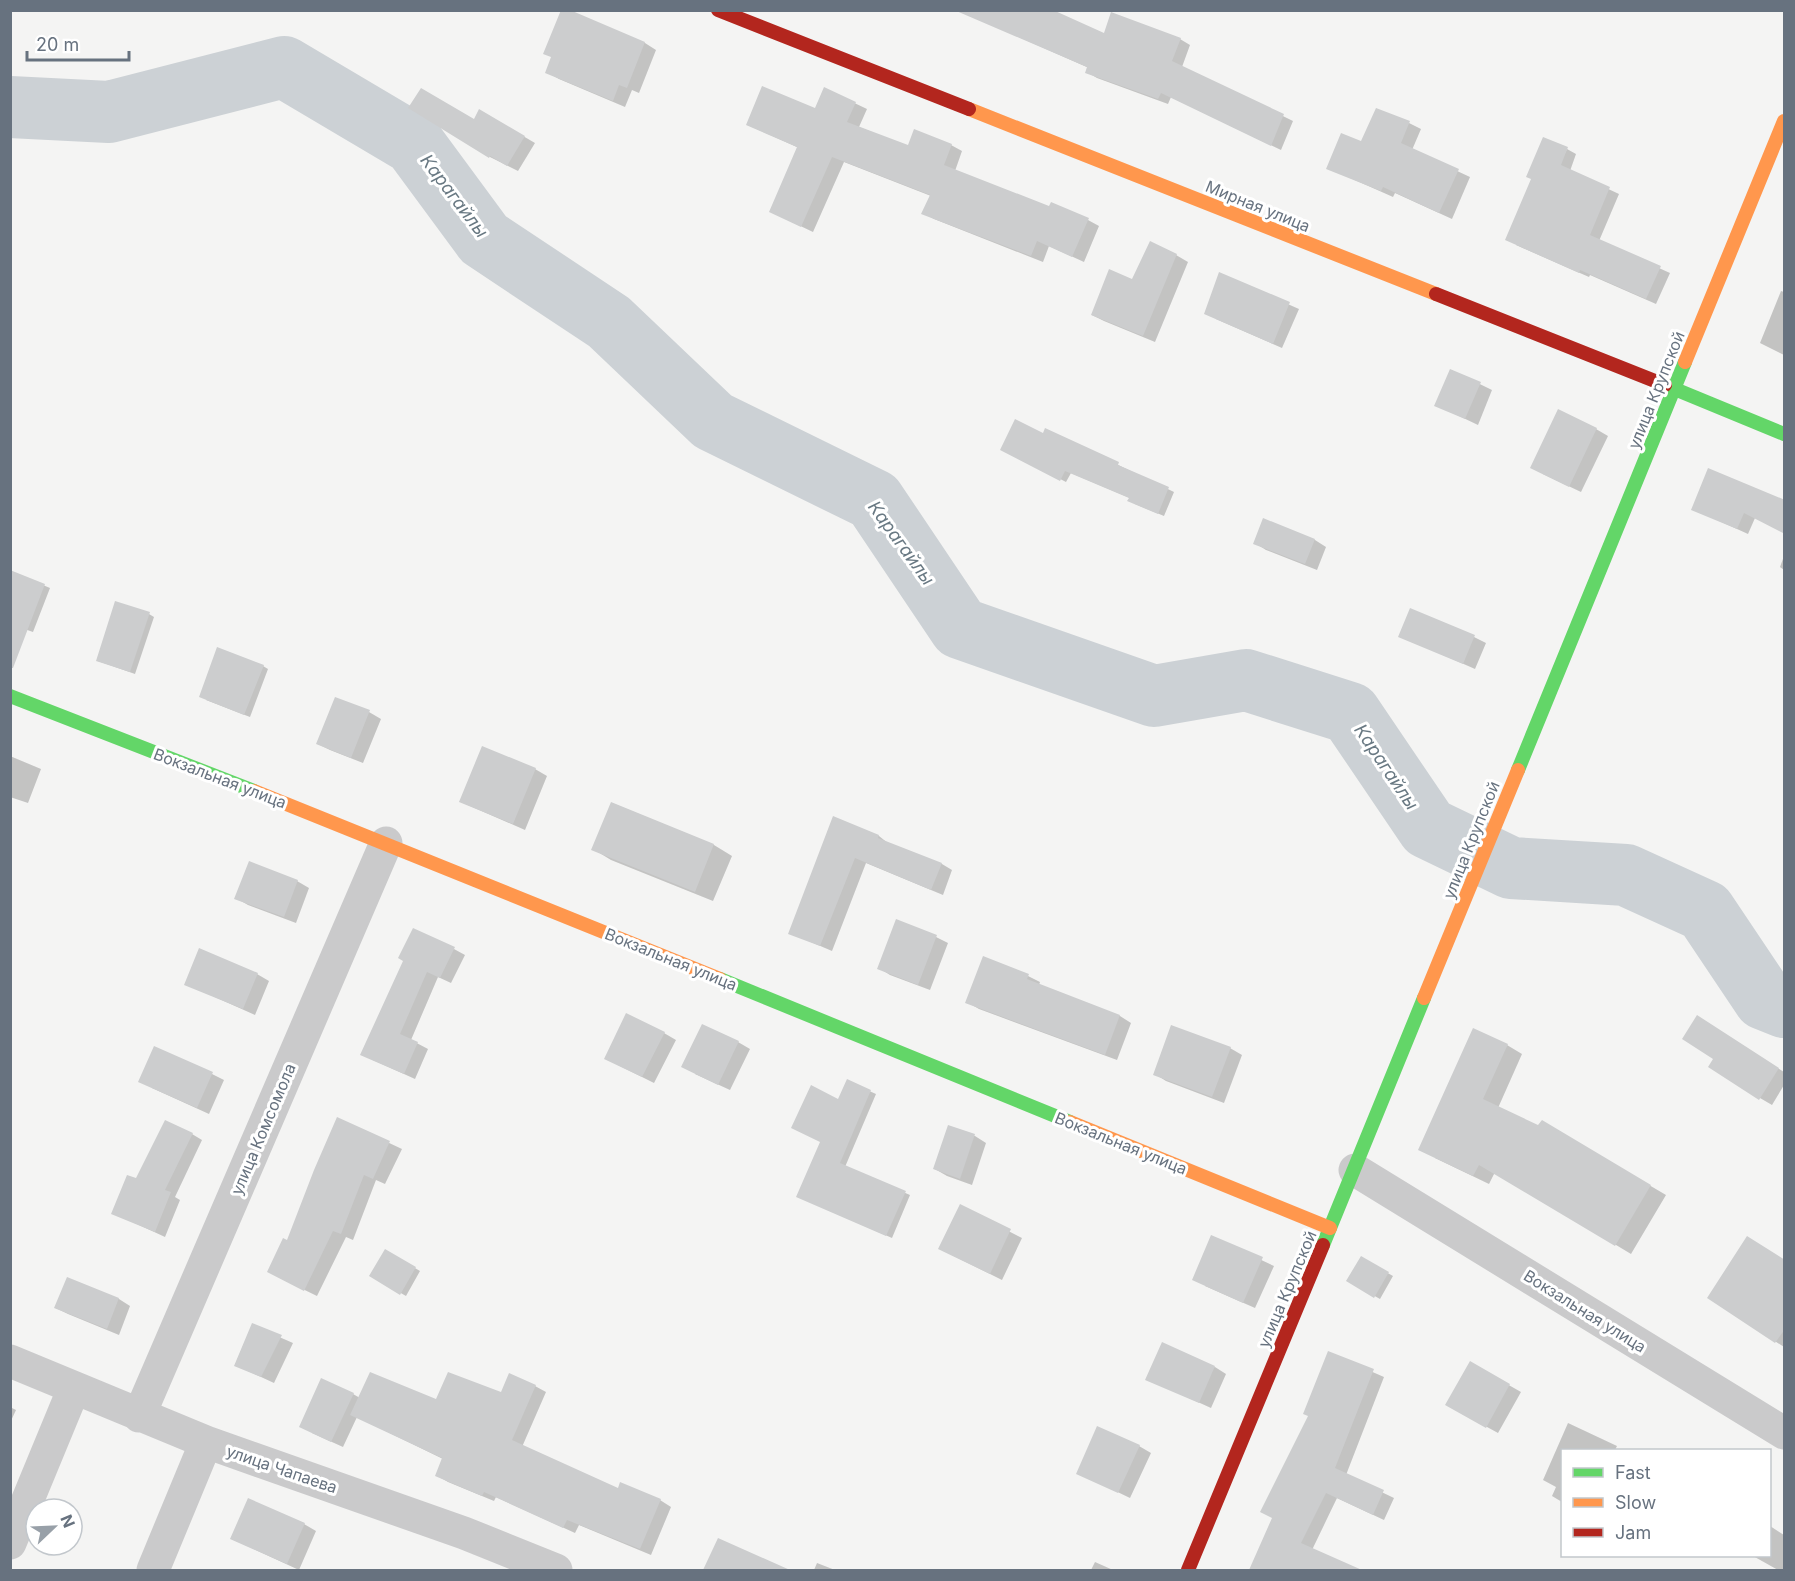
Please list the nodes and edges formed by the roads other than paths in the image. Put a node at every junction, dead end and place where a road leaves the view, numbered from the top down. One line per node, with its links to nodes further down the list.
1 (718, 10): 3 (street, Мирная улица)
2 (1785, 121): 3 (street, улица Крупской)
3 (1675, 388): 4 (street, Мирная улица); 7 (street, улица Крупской)
4 (1785, 434)
5 (10, 696): 6 (street, Вокзальная улица)
6 (386, 843): 8 (street, Вокзальная улица); 11 (street, улица Комсомола)
7 (1355, 1170): 8 (street, улица Крупской); 12 (street, Вокзальная улица)
8 (1330, 1228): 17 (street, улица Крупской)
9 (10, 1360): 10 (street, улица Чапаева)
10 (74, 1388): 11 (street, улица Чапаева); 14 (street)
11 (139, 1416): 13 (street, улица Чапаева)
12 (1785, 1433)
13 (206, 1442): 15 (street); 16 (street, улица Чапаева)
14 (10, 1543)
15 (153, 1570)
16 (556, 1570)
17 (1188, 1570)

